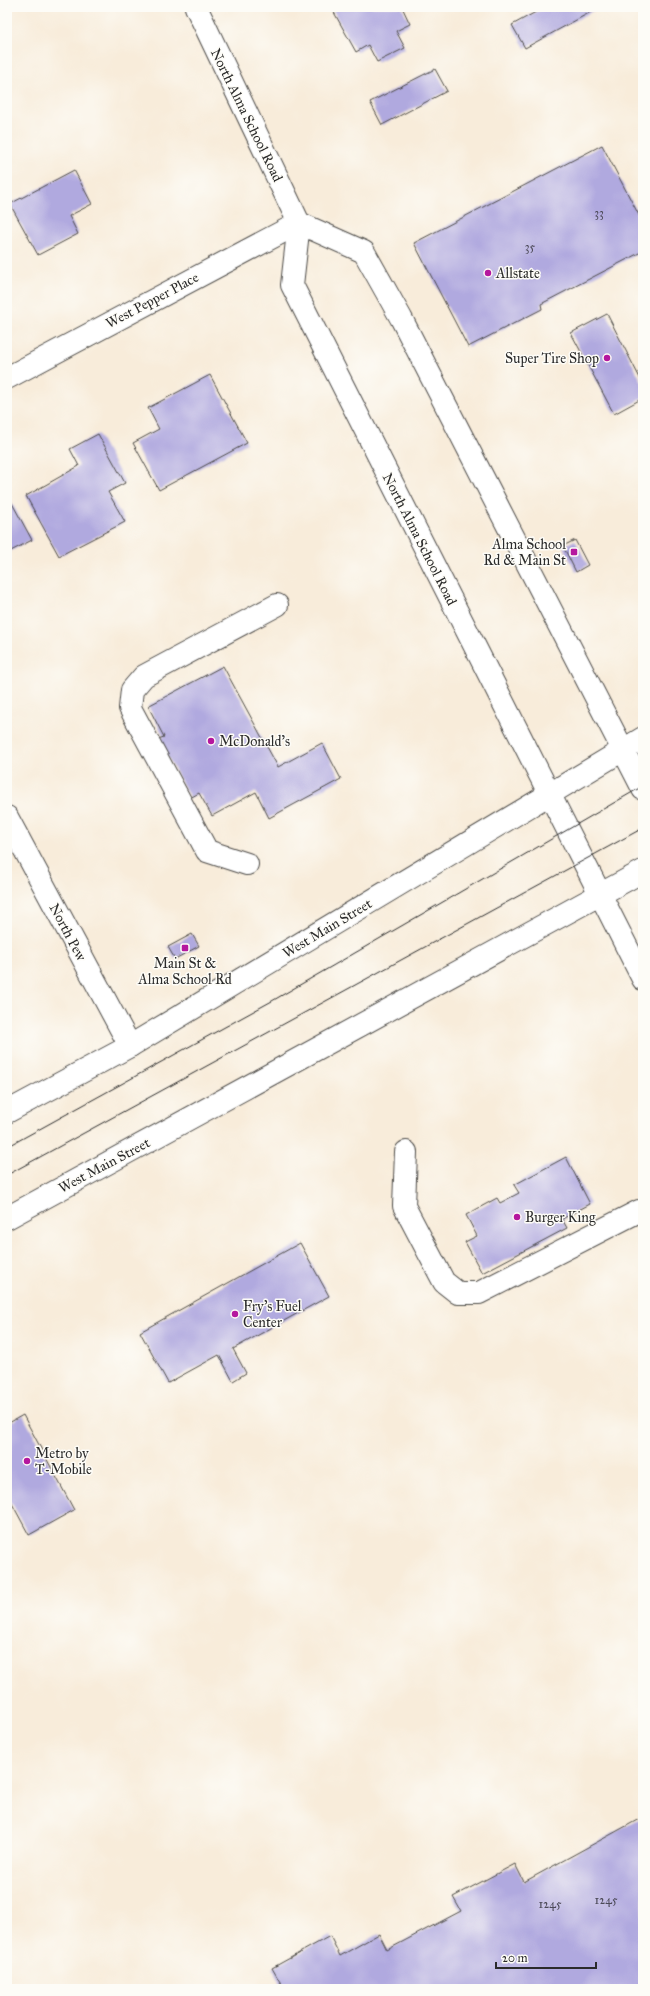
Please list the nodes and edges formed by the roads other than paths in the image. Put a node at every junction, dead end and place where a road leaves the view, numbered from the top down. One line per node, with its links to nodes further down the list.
1 (196, 7): 2 (main road, North Alma School Road)
2 (299, 223): 3 (main road, West Pepper Place); 6 (main road); 8 (main road, North Alma School Road)
3 (7, 378)
4 (277, 605): 10 (main road)
5 (643, 738): 6 (main road, West Main Street)
6 (623, 750): 7 (main road); 8 (main road, West Main Street)
7 (643, 789)
8 (549, 795): 12 (main road, North Alma School Road); 14 (main road, West Main Street)
9 (7, 817): 14 (main road, North Pew)
10 (248, 864)
11 (643, 871): 12 (main road, West Main Street)
12 (599, 895): 13 (main road, North Alma School Road); 18 (main road, West Main Street)
13 (643, 979)
14 (130, 1046): 15 (main road, West Main Street)
15 (7, 1112)
16 (406, 1152): 17 (main road)
17 (639, 1211)
18 (7, 1218)

